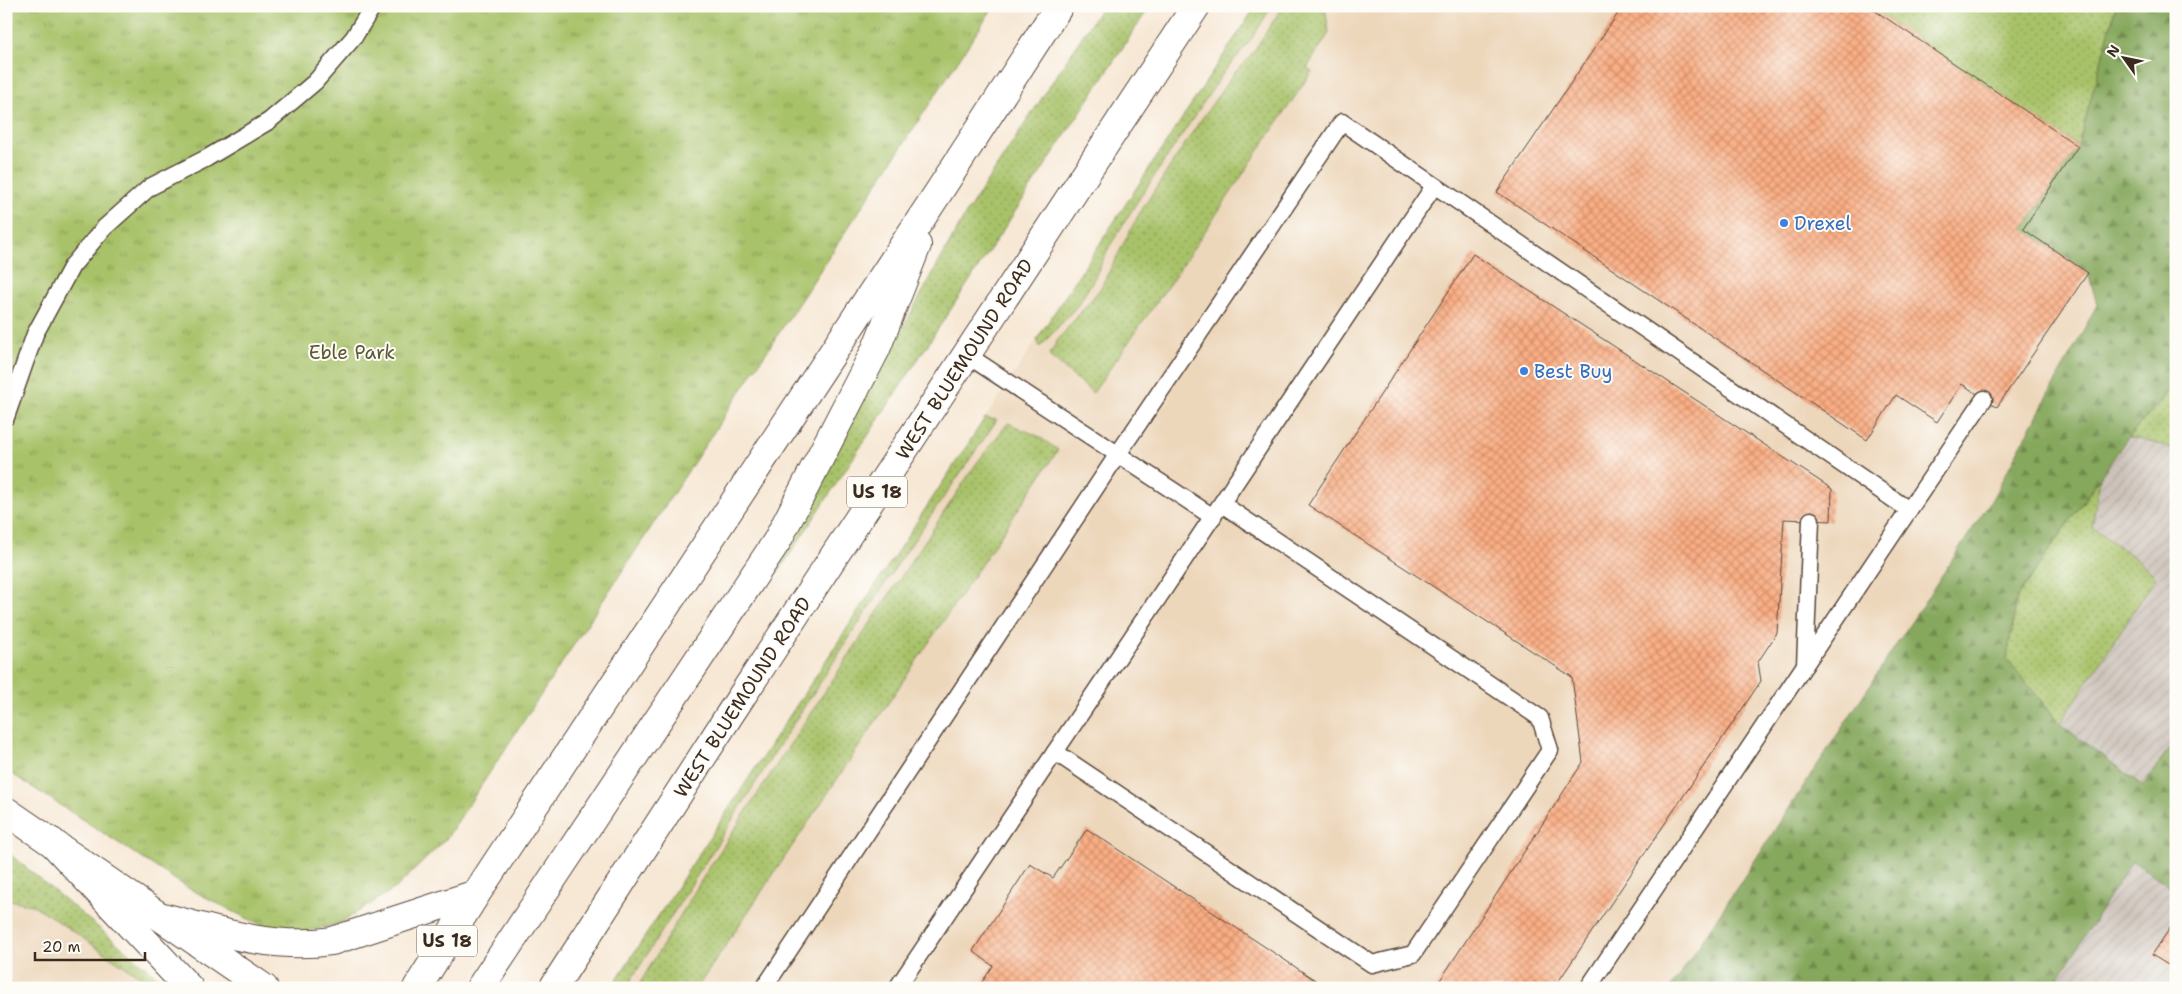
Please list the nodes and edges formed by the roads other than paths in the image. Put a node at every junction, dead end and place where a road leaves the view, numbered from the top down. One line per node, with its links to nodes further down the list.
1 (373, 6): 8 (lane)
2 (1059, 6): 5 (main road, US 18)
3 (1196, 6): 6 (main road, WEST BLUEMOUND ROAD / US 18)
4 (1434, 186): 9 (lane); 10 (lane); 11 (lane)
5 (938, 193): 17 (main road, US 18); 23 (main road)
6 (967, 355): 9 (lane); 19 (main road, WEST BLUEMOUND ROAD / US 18)
7 (1984, 399): 10 (lane)
8 (6, 416)
9 (1118, 454): 11 (lane); 24 (lane)
10 (1909, 510): 13 (lane)
11 (1217, 511): 14 (lane); 14 (lane)
12 (1811, 520): 13 (lane)
13 (1805, 665): 26 (lane)
14 (1056, 752): 25 (lane)
15 (6, 811): 16 (main road)
16 (52, 842): 18 (main road); 20 (main road)
17 (476, 894): 18 (main road); 22 (main road, US 18)
18 (163, 917): 21 (main road)
19 (557, 985)
20 (189, 988)
21 (264, 988)
22 (417, 988)
23 (480, 988)
24 (764, 988)
25 (898, 988)
26 (1588, 988)

